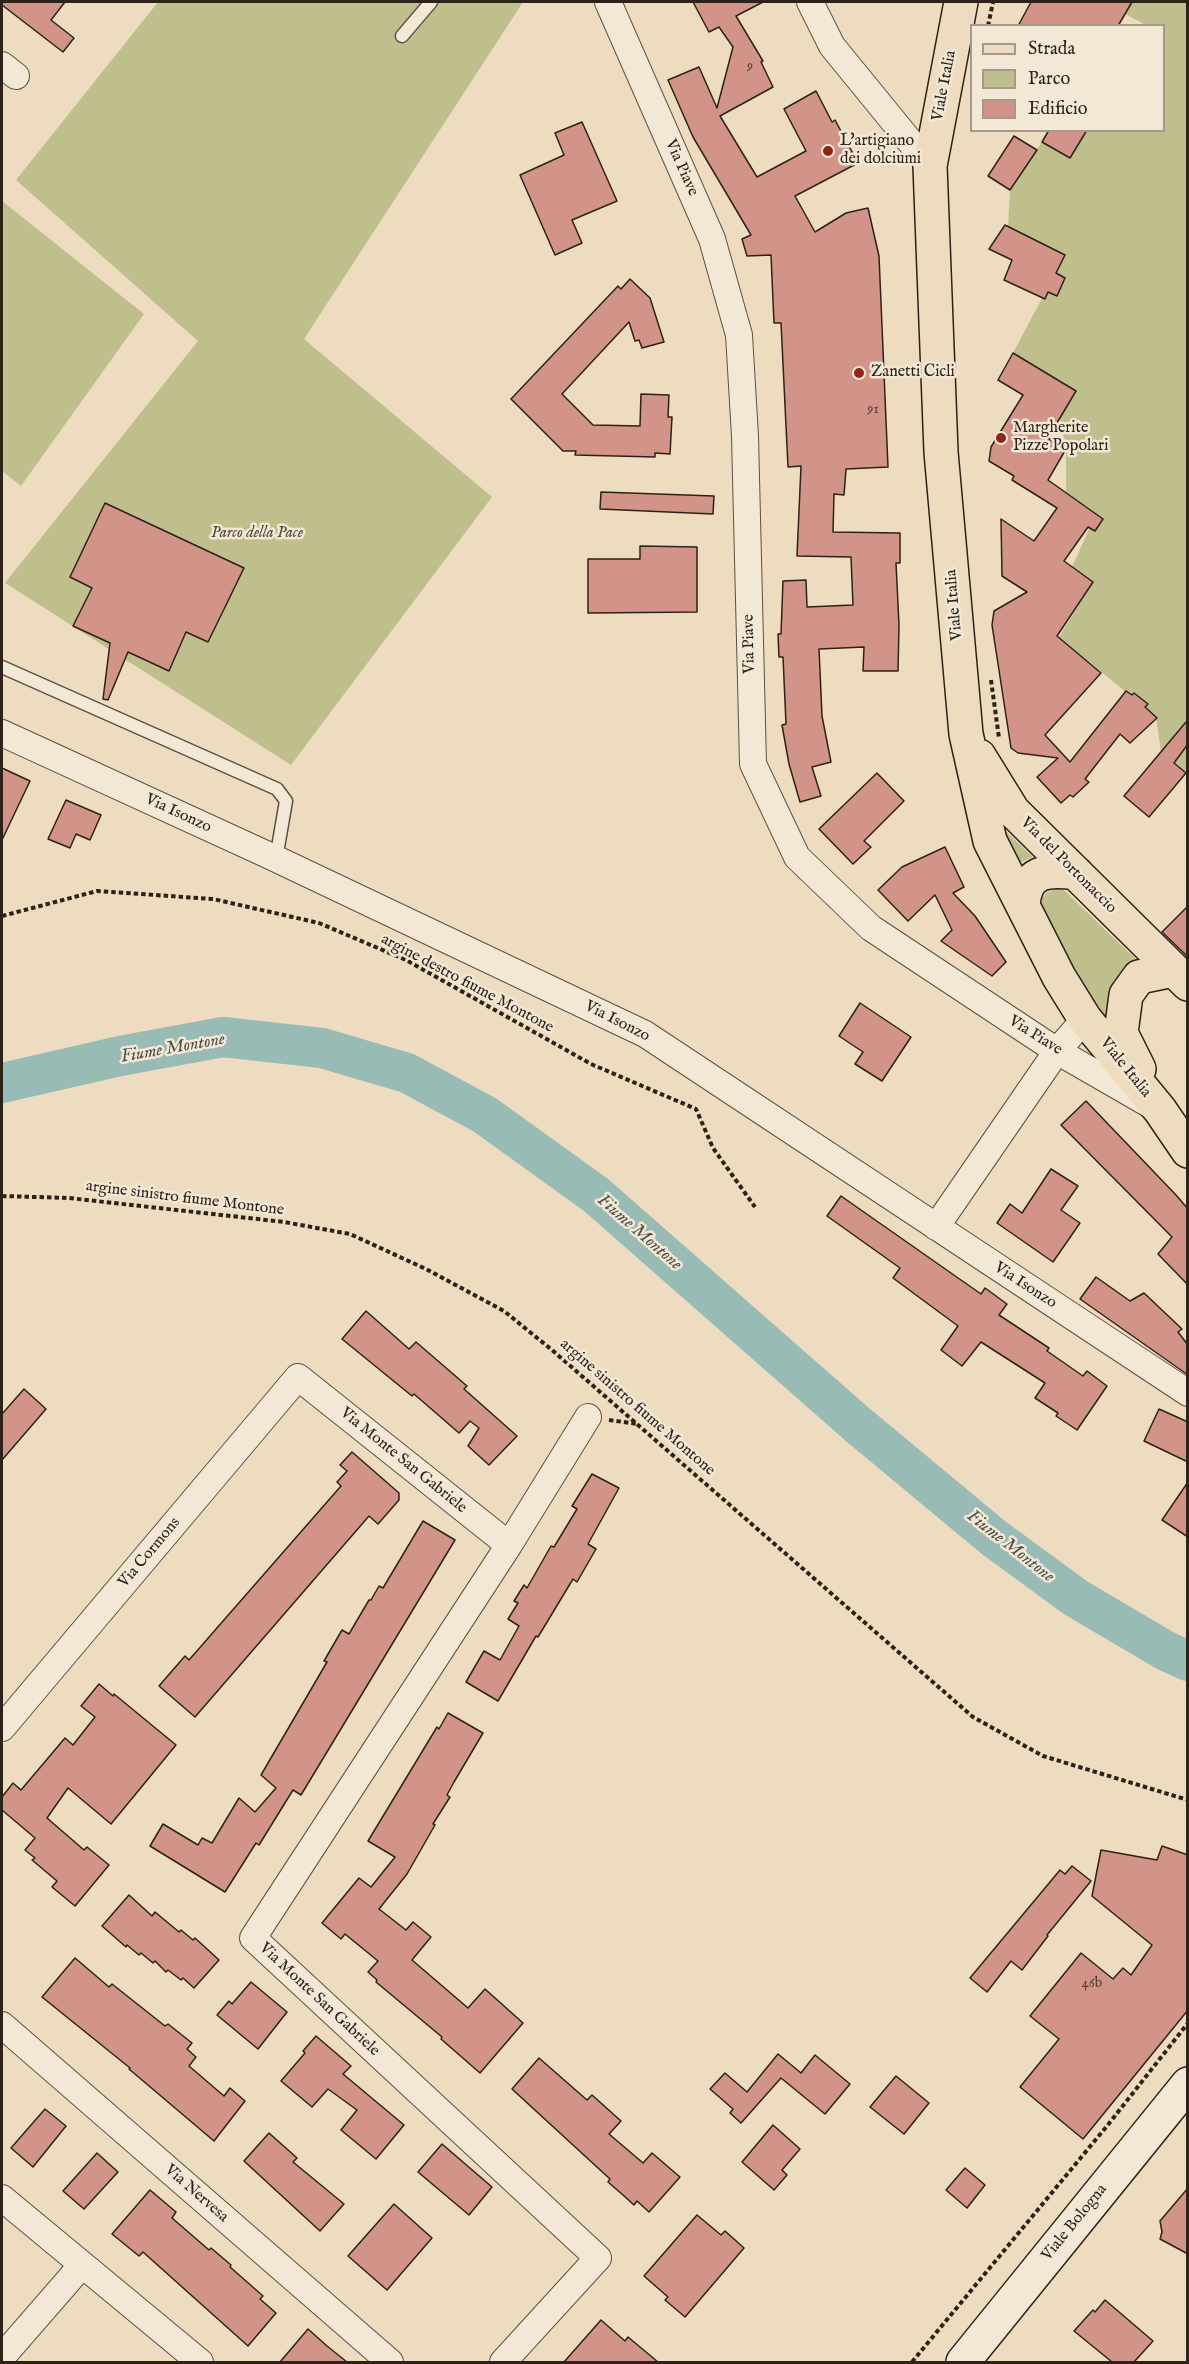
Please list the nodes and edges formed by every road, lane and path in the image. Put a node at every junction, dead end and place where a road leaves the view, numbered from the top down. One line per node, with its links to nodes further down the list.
1 (431, 2): 7 (lane)
2 (608, 2): 20 (street, Via Piave)
3 (810, 2): 8 (street)
4 (961, 2): 8 (main road, Viale Italia)
5 (993, 2): 6 (path)
6 (988, 24)
7 (402, 36)
8 (930, 166): 12 (main road, Viale Italia)
9 (2, 667): 14 (lane)
10 (990, 669): 13 (path)
11 (2, 733): 14 (street, Via Isonzo)
12 (966, 734): 15 (main road, Via del Portonaccio); 16 (main road, Viale Italia)
13 (1001, 748)
14 (276, 859): 25 (street, Via Isonzo)
15 (1076, 873): 16 (main road); 18 (main road, Via del Portonaccio)
16 (1023, 906): 19 (main road, Viale Italia)
17 (2, 916): 24 (path, argine destro fiume Montone)
18 (1180, 977): 21 (main road)
19 (1085, 1019): 20 (street); 21 (main road, Viale Italia)
20 (1057, 1051): 21 (street, Via Piave); 25 (street)
21 (1160, 1110): 22 (main road, Viale Italia)
22 (1188, 1150)
23 (2, 1196): 31 (path, argine sinistro fiume Montone)
24 (755, 1207)
25 (936, 1227): 27 (street, Via Isonzo)
26 (298, 1377): 29 (street, Via Monte San Gabriele); 30 (street, Via Cormons)
27 (1188, 1393)
28 (588, 1418): 29 (street, Via Monte San Gabriele)
29 (509, 1545): 40 (street, Via Monte San Gabriele)
30 (2, 1728)
31 (1188, 1800)
32 (1188, 2023): 41 (path)
33 (2, 2025): 39 (street, Via Nervesa)
34 (1188, 2084): 42 (main road, Viale Bologna)
35 (2, 2198): 36 (street)
36 (82, 2265): 37 (street); 38 (street)
37 (2, 2358)
38 (200, 2362)
39 (390, 2362)
40 (503, 2362)
41 (912, 2362)
42 (963, 2362)

